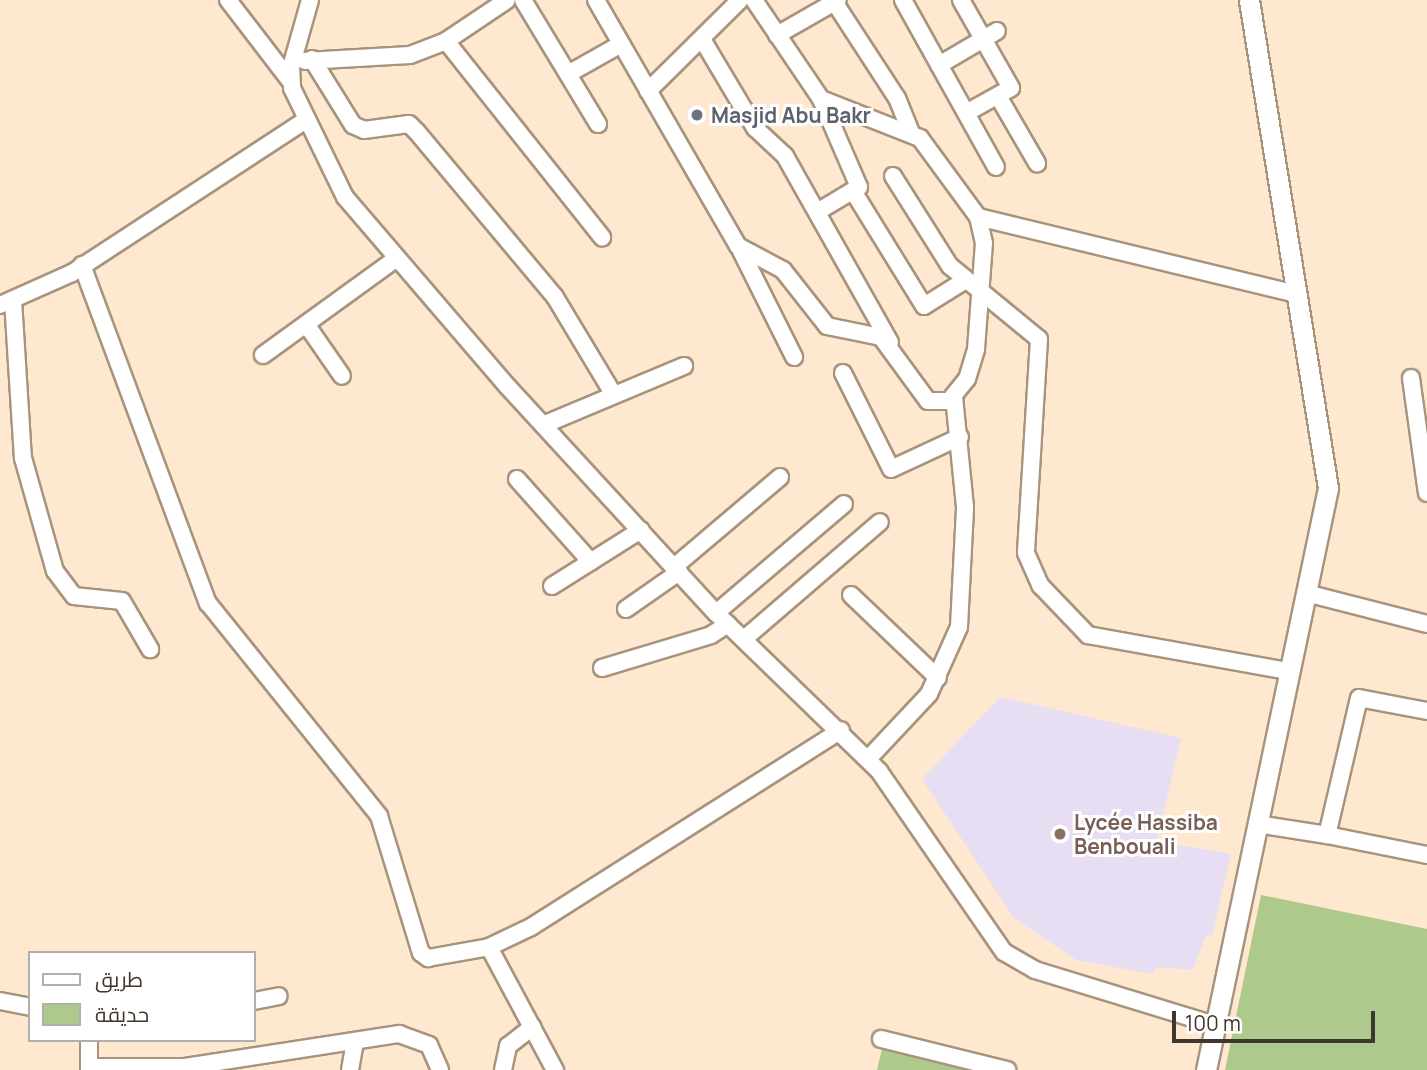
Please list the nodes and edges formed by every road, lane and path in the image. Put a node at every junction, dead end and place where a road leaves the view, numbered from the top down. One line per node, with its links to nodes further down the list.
1 (228, 0): 19 (street)
2 (310, 0): 19 (street)
3 (508, 0): 15 (street)
4 (523, 0): 20 (street)
5 (596, 0): 16 (street)
6 (754, 0): 12 (street)
7 (902, 0): 18 (street)
8 (961, 0): 13 (street)
9 (1249, 0): 40 (street)
10 (835, 1): 12 (street); 27 (street)
11 (732, 3): 14 (street)
12 (777, 35): 23 (street)
13 (990, 35): 18 (street); 22 (street)
14 (702, 40): 21 (street); 32 (street)
15 (446, 41): 17 (street); 34 (street)
16 (621, 44): 20 (street); 21 (street)
17 (312, 59): 19 (street); 50 (street)
18 (939, 65): 24 (street)
19 (291, 74): 25 (street)
20 (568, 74): 26 (street)
21 (648, 91): 35 (street)
22 (998, 96): 24 (street); 28 (street)
23 (821, 99): 27 (street); 31 (street)
24 (966, 113): 29 (street)
25 (303, 122): 36 (street); 37 (street)
26 (598, 124)
27 (911, 132): 33 (street)
28 (1037, 163)
29 (996, 167)
30 (893, 176): 38 (street)
31 (853, 191): 32 (street); 38 (street)
32 (817, 212): 43 (street)
33 (978, 218): 39 (street); 40 (street)
34 (602, 237)
35 (738, 246): 43 (street); 45 (street)
36 (397, 258): 42 (street); 52 (street)
37 (82, 265): 41 (street); 79 (street)
38 (964, 281): 39 (street)
39 (981, 290): 51 (street); 71 (street)
40 (1296, 294): 63 (street)
41 (6, 303): 69 (street)
42 (306, 324): 44 (street); 48 (street)
43 (896, 354): 51 (street)
44 (263, 355)
45 (794, 357)
46 (684, 366): 50 (street)
47 (843, 373): 53 (street)
48 (342, 376)
49 (1411, 378): 56 (street)
50 (614, 396): 52 (street)
51 (954, 396): 53 (street)
52 (543, 425): 59 (street)
53 (960, 437): 72 (street)
54 (780, 477): 61 (street)
55 (517, 479): 60 (street)
56 (1427, 493)
57 (844, 504): 66 (street)
58 (880, 522): 68 (street)
59 (641, 530): 60 (street); 61 (street)
60 (591, 562): 62 (street)
61 (677, 570): 65 (street); 66 (street)
62 (552, 586)
63 (1306, 593): 67 (street); 71 (street)
64 (851, 595): 72 (street)
65 (626, 609)
66 (722, 618): 68 (street); 70 (street)
67 (1427, 624)
68 (744, 639): 74 (street)
69 (150, 649)
70 (601, 668)
71 (1289, 671): 76 (street)
72 (938, 678): 75 (street)
73 (1427, 711): 77 (street)
74 (841, 730): 75 (street); 79 (street)
75 (868, 759): 84 (street)
76 (1257, 824): 77 (street); 84 (street)
77 (1327, 835): 78 (street)
78 (1427, 855)
79 (488, 947): 85 (street)
80 (279, 996): 82 (street)
81 (0, 1001): 83 (street)
82 (256, 1001)
83 (28, 1007)
84 (1215, 1025): 96 (street)
85 (532, 1027): 93 (street); 94 (street)
86 (881, 1039): 95 (street)
87 (89, 1042): 89 (street)
88 (355, 1042): 90 (street); 91 (street); 92 (street)
89 (89, 1068): 90 (street)
90 (185, 1069)
91 (350, 1070)
92 (440, 1070)
93 (503, 1070)
94 (555, 1070)
95 (1007, 1070)
96 (1206, 1070)

